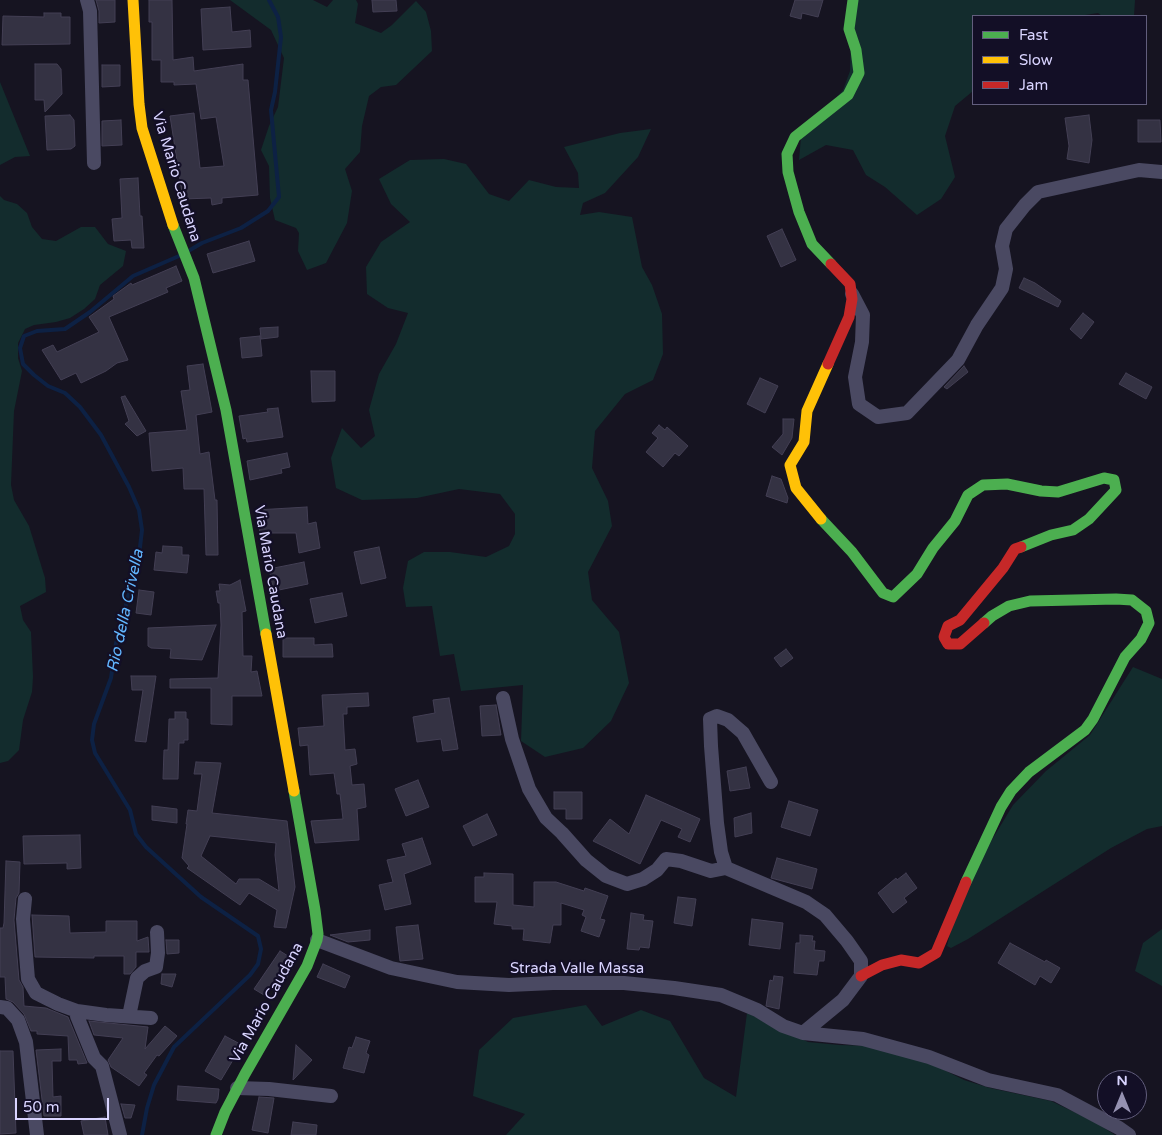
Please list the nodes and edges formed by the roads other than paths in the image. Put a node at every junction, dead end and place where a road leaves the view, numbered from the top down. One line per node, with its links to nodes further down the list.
1 (87, 0): 4 (street)
2 (133, 0): 12 (street, Via Mario Caudana)
3 (853, 0): 6 (street)
4 (94, 163)
5 (1162, 172): 6 (street)
6 (851, 291): 13 (street)
7 (503, 698): 9 (street)
8 (771, 782): 9 (street)
9 (726, 868): 13 (street)
10 (25, 899): 15 (street)
11 (157, 932): 16 (street)
12 (317, 940): 18 (street, Strada Valle Massa); 19 (street, Via Mario Caudana)
13 (861, 976): 18 (street)
14 (0, 1007): 21 (street)
15 (77, 1011): 16 (street); 22 (street)
16 (129, 1016): 17 (street)
17 (151, 1018)
18 (803, 1033): 24 (street, Strada Valle Massa)
19 (237, 1088): 20 (street); 23 (street, Via Mario Caudana)
20 (331, 1096)
21 (37, 1135)
22 (120, 1135)
23 (216, 1135)
24 (1129, 1135)

